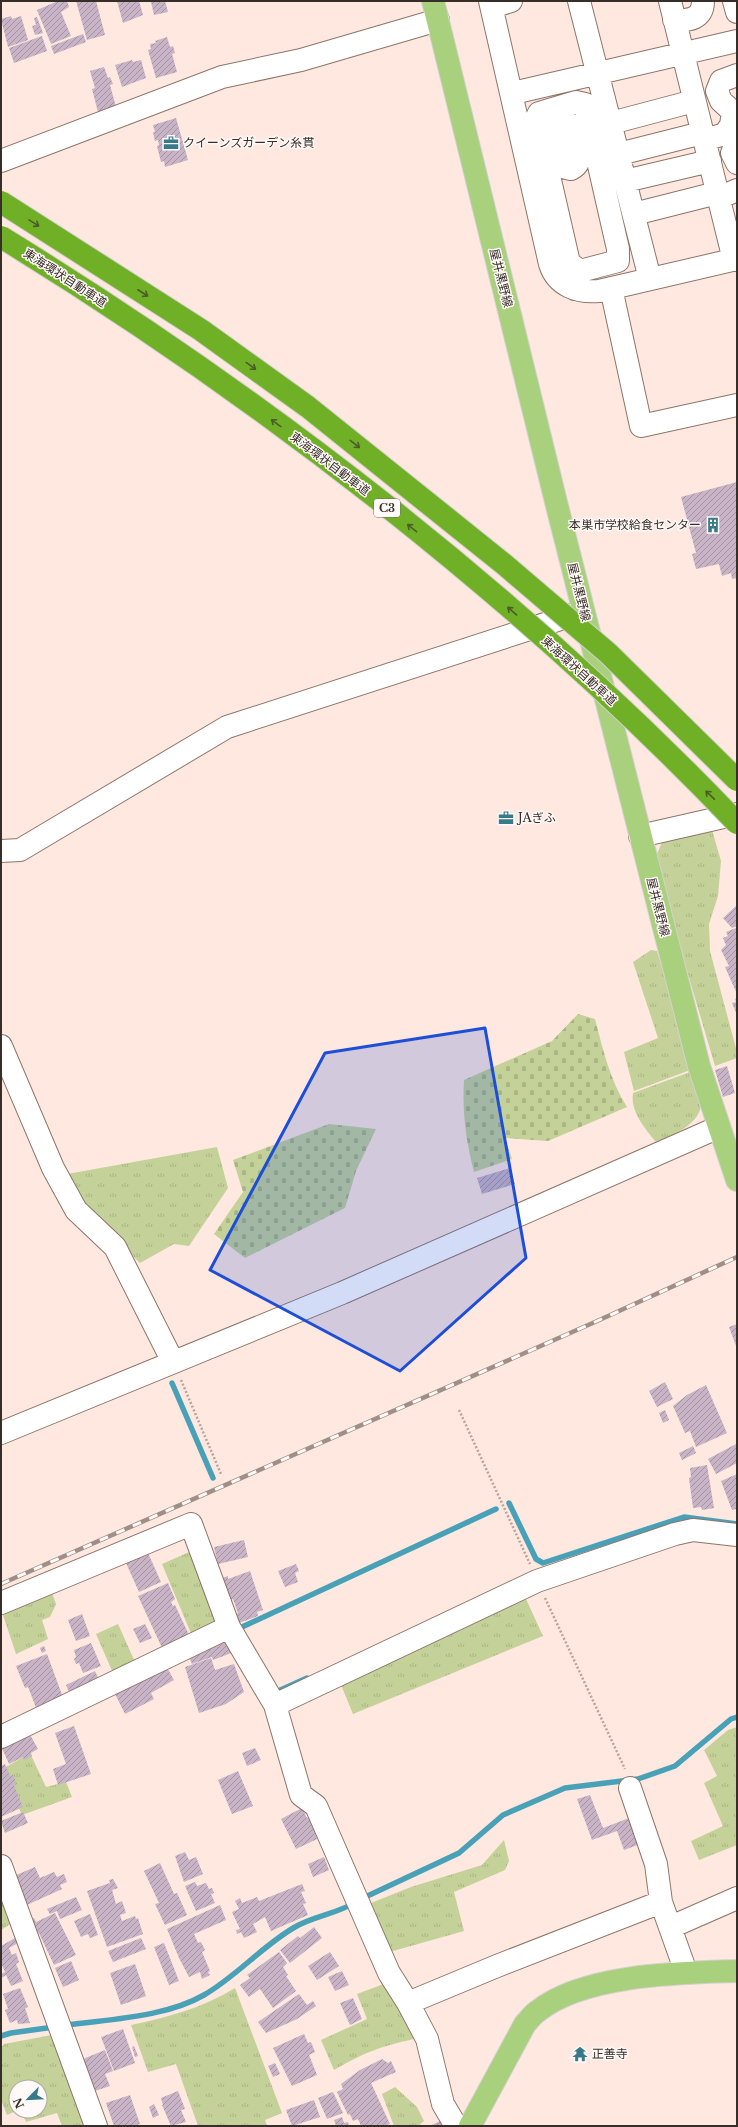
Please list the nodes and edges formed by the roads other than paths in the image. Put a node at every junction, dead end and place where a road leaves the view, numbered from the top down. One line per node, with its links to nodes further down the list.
1 (579, 1): 8 (street)
2 (703, 1): 4 (street)
3 (498, 3): 10 (street)
4 (672, 10): 7 (street)
5 (436, 11): 17 (street); 32 (main road, 屋井黒野線)
6 (737, 42): 7 (street)
7 (683, 55): 8 (street); 11 (street)
8 (599, 75): 10 (street); 13 (street)
9 (737, 75): 14 (street)
10 (513, 93): 30 (street)
11 (694, 101): 13 (street); 14 (street)
12 (559, 115): 19 (street); 19 (street); 27 (street)
13 (611, 123): 16 (street)
14 (703, 136): 16 (street); 18 (street)
15 (737, 142): 20 (street)
16 (619, 154): 21 (street)
17 (1, 161)
18 (710, 161): 21 (street); 22 (street)
19 (598, 162): 27 (street)
20 (737, 163)
21 (625, 181): 24 (street)
22 (726, 200): 24 (street); 26 (street)
23 (1, 202): 33 (highway, C3, one-way to 33, bridge)
24 (634, 214): 28 (street)
25 (1, 237): 35 (highway, 東海環状自動車道 / C3, one-way to 25, bridge)
26 (736, 259): 28 (street)
27 (569, 263): 30 (street)
28 (650, 279): 29 (street)
29 (611, 288): 30 (street); 31 (street)
30 (575, 289)
31 (737, 404)
32 (584, 612): 36 (main road, 屋井黒野線); 37 (street)
33 (737, 780)
34 (737, 814): 36 (street)
35 (737, 823)
36 (640, 836): 39 (main road, 屋井黒野線)
37 (1, 851)
38 (1, 1046): 41 (street)
39 (719, 1127): 40 (main road, 屋井黒野線); 41 (street)
40 (737, 1180)
41 (173, 1362): 42 (street)
42 (1, 1434)
43 (737, 1535): 46 (street)
44 (1, 1603): 45 (street)
45 (229, 1627): 46 (street); 47 (street)
46 (275, 1705): 55 (street)
47 (1, 1737)
48 (630, 1788): 51 (street)
49 (1, 1866): 56 (street)
50 (737, 1898): 52 (street)
51 (661, 1902): 52 (street); 55 (street)
52 (671, 1926): 54 (street)
53 (737, 1971): 54 (main road)
54 (686, 1972): 58 (main road)
55 (408, 2003): 57 (street)
56 (96, 2126)
57 (456, 2126)
58 (470, 2126)

